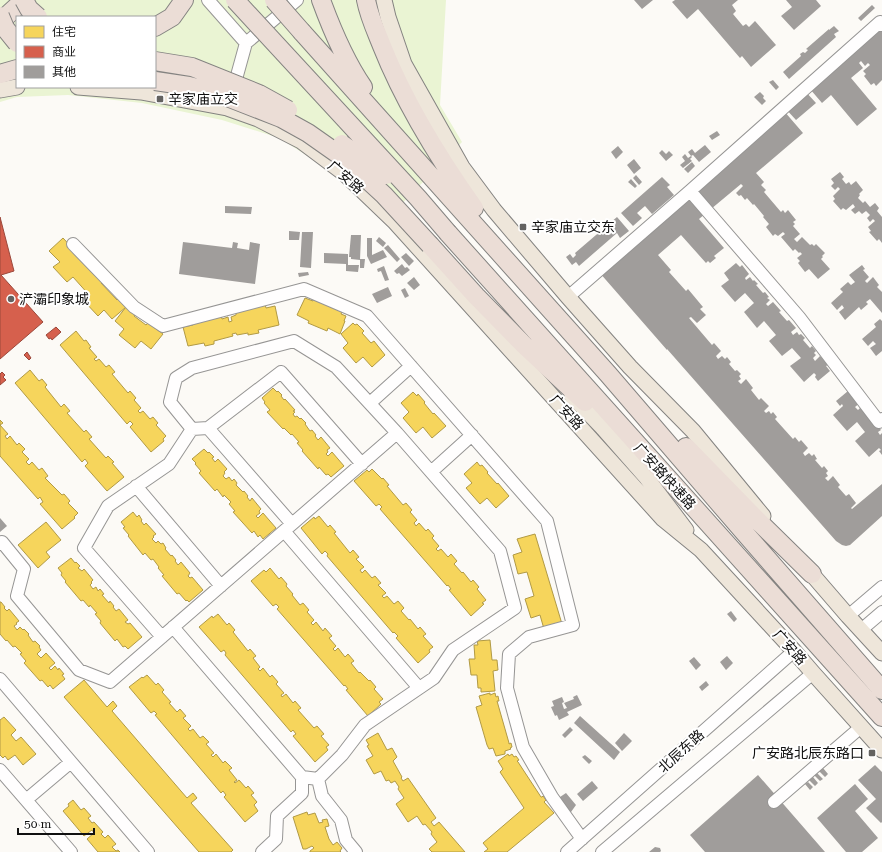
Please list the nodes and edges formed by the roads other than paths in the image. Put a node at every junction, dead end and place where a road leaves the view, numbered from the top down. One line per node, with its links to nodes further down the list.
1 (24, 0): 11 (highway, bridge); 12 (highway)
2 (184, 0): 14 (highway)
3 (208, 0): 16 (street)
4 (235, 0): 27 (highway, bridge)
5 (274, 0): 25 (highway, bridge)
6 (297, 0): 16 (street)
7 (321, 0): 25 (highway)
8 (366, 0): 28 (highway)
9 (384, 0): 30 (main road)
10 (0, 16): 15 (highway, bridge)
11 (37, 16)
12 (0, 22)
13 (882, 25): 26 (street)
14 (156, 26)
15 (16, 42)
16 (246, 43): 24 (street)
17 (156, 61): 27 (highway, bridge)
18 (16, 69): 19 (highway)
19 (0, 74)
20 (156, 81): 31 (highway, bridge)
21 (16, 87): 23 (main road)
22 (91, 88): 24 (main road, 广安路)
23 (0, 90)
24 (227, 108): 46 (main road, 广安路)
25 (407, 148): 28 (highway)
26 (690, 191): 30 (street); 35 (street)
27 (418, 198): 42 (highway, 广安路快速路, bridge)
28 (472, 214): 33 (highway, 广安路快速路)
29 (73, 244): 32 (street)
30 (568, 297): 47 (main road)
31 (524, 344): 42 (highway); 46 (main road)
32 (411, 366): 34 (street); 39 (street)
33 (608, 374): 47 (highway); 60 (highway, 广安路快速路)
34 (370, 403): 37 (street); 38 (street)
35 (882, 419)
36 (208, 428): 37 (street); 40 (street); 44 (street)
37 (192, 429): 43 (street)
38 (397, 433): 40 (street); 41 (street)
39 (472, 435): 41 (street); 72 (street)
40 (362, 464): 44 (street)
41 (431, 472): 59 (street)
42 (672, 484): 61 (highway, 广安路快速路)
43 (136, 486): 48 (street); 54 (street)
44 (288, 528): 48 (street); 59 (street)
45 (0, 544): 54 (street)
46 (701, 550): 55 (main road, 广安路)
47 (812, 574): 51 (main road)
48 (221, 586): 52 (street)
49 (882, 587): 51 (street)
50 (882, 612): 53 (street)
51 (848, 616): 53 (main road)
52 (173, 627): 54 (street); 66 (street)
53 (861, 630): 56 (main road)
54 (162, 637)
55 (794, 650): 57 (main road, 广安路); 72 (street, 北辰东路)
56 (882, 652)
57 (813, 673): 62 (main road, 广安路); 78 (street, 北辰东路)
58 (0, 679): 64 (street)
59 (419, 688): 67 (street)
60 (882, 690)
61 (882, 717)
62 (861, 727): 63 (main road, 广安路); 71 (street)
63 (882, 750)
64 (71, 762): 70 (street); 74 (street)
65 (0, 770): 70 (street)
66 (302, 777): 67 (street); 68 (street)
67 (318, 779): 69 (street)
68 (302, 793): 69 (street); 75 (street)
69 (322, 796): 76 (street)
70 (26, 800): 73 (street)
71 (774, 802)
72 (582, 839): 77 (street, 北辰东路)
73 (70, 852)
74 (148, 852)
75 (262, 852)
76 (356, 852)
77 (567, 852)
78 (602, 852)

